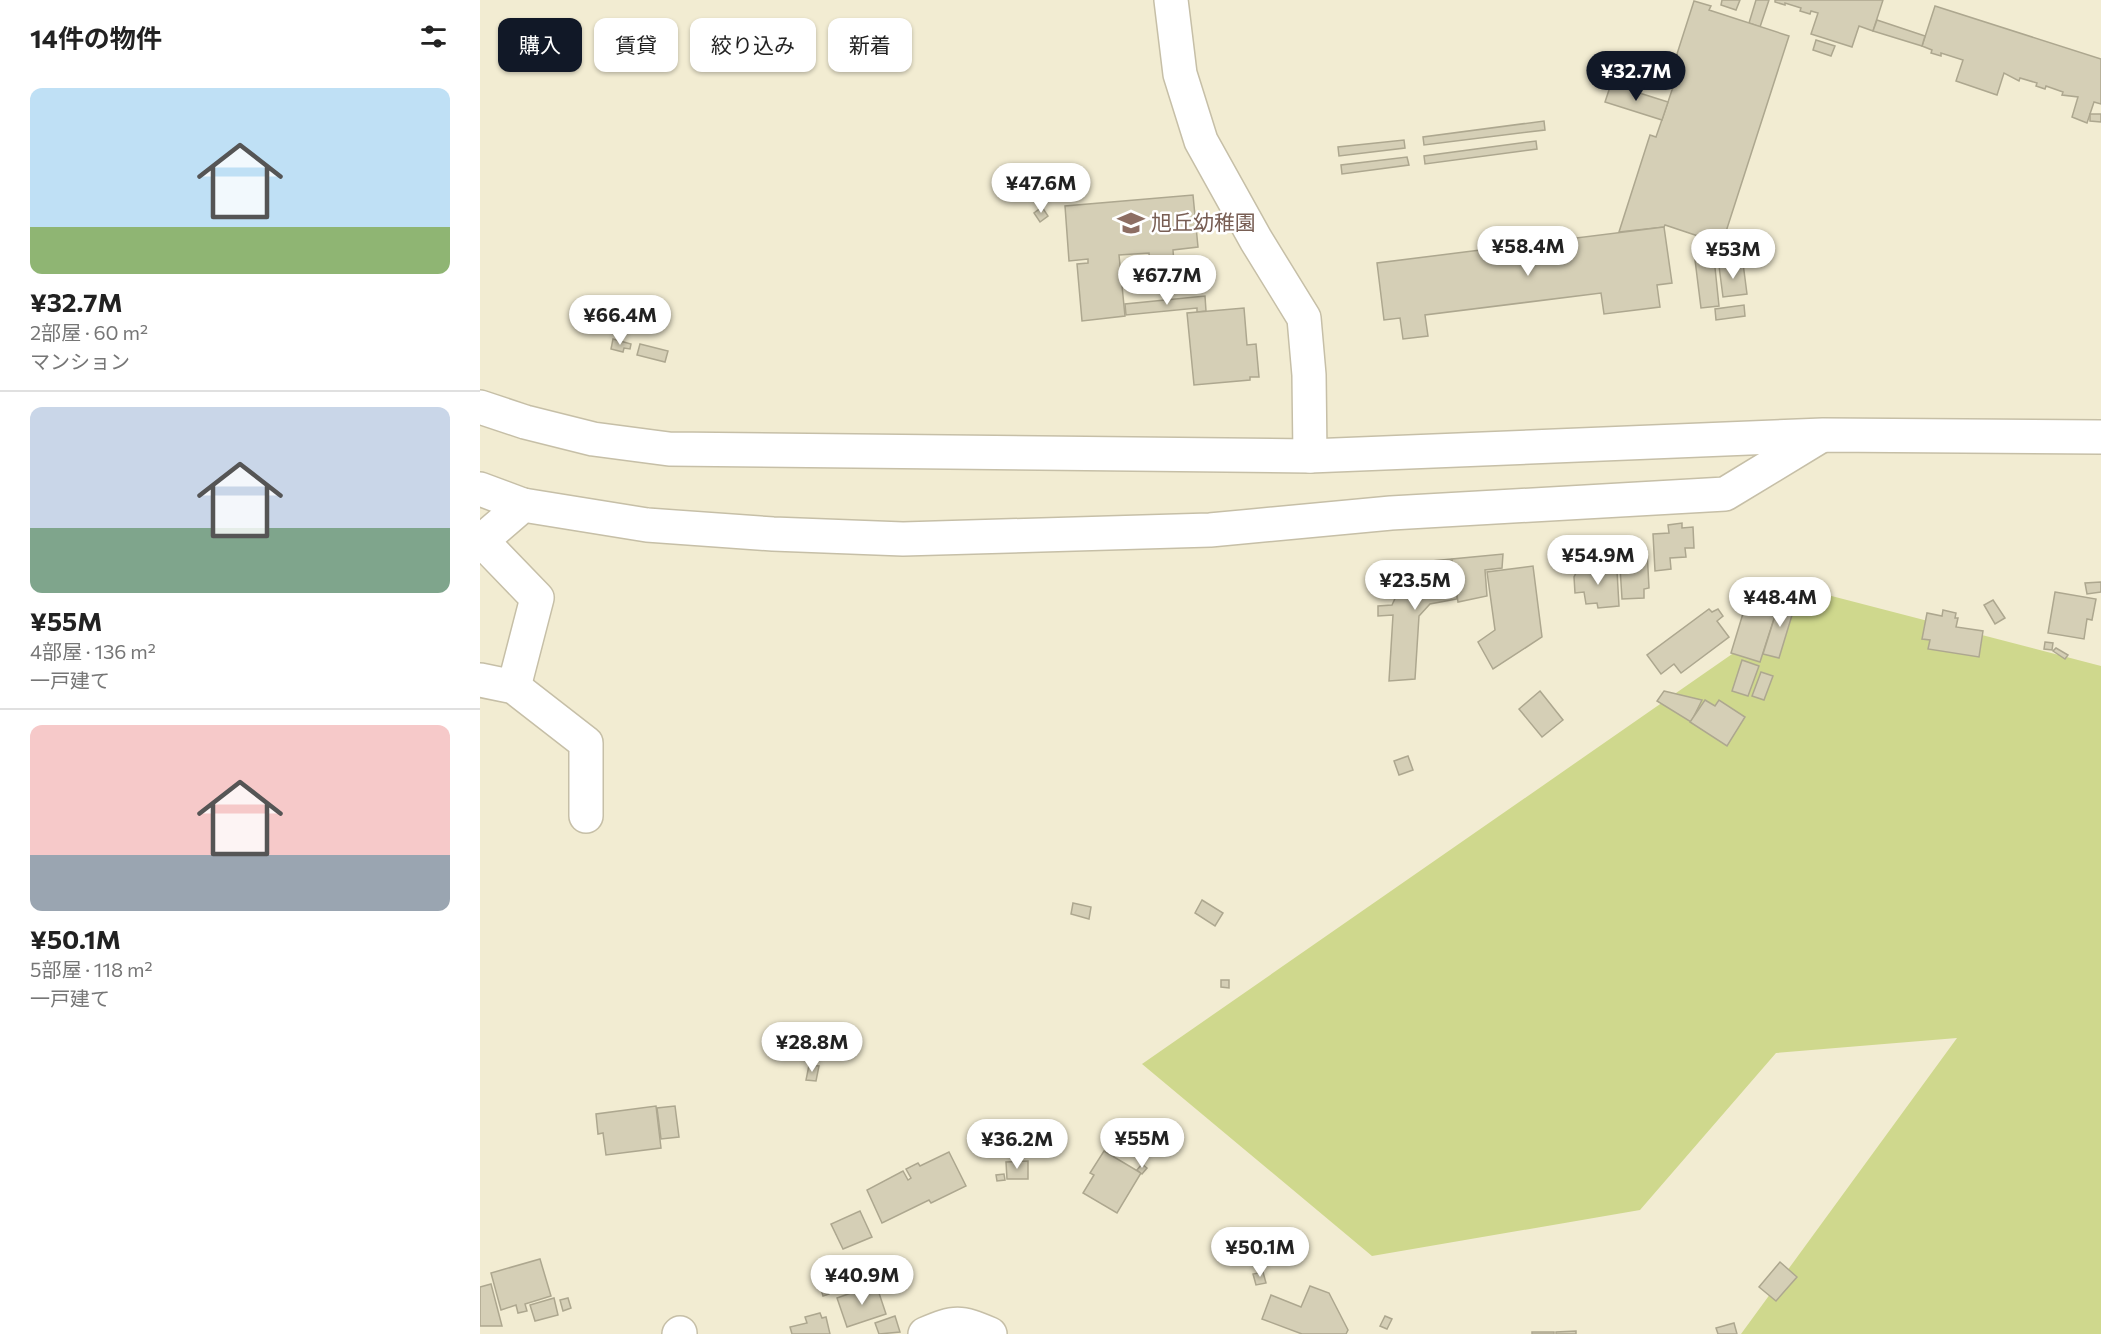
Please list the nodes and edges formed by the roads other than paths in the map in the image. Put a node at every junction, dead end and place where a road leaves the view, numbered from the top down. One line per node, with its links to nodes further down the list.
1 (1171, 0): 5 (street)
2 (480, 407): 5 (street)
3 (1823, 435): 4 (street); 5 (street); 7 (street)
4 (2101, 437)
5 (1310, 456)
6 (480, 489): 7 (street)
7 (523, 505): 8 (street)
8 (481, 542): 10 (street)
9 (480, 680): 10 (street)
10 (513, 687): 11 (street)
11 (586, 816)
12 (925, 1334): 13 (street)
13 (990, 1334)

